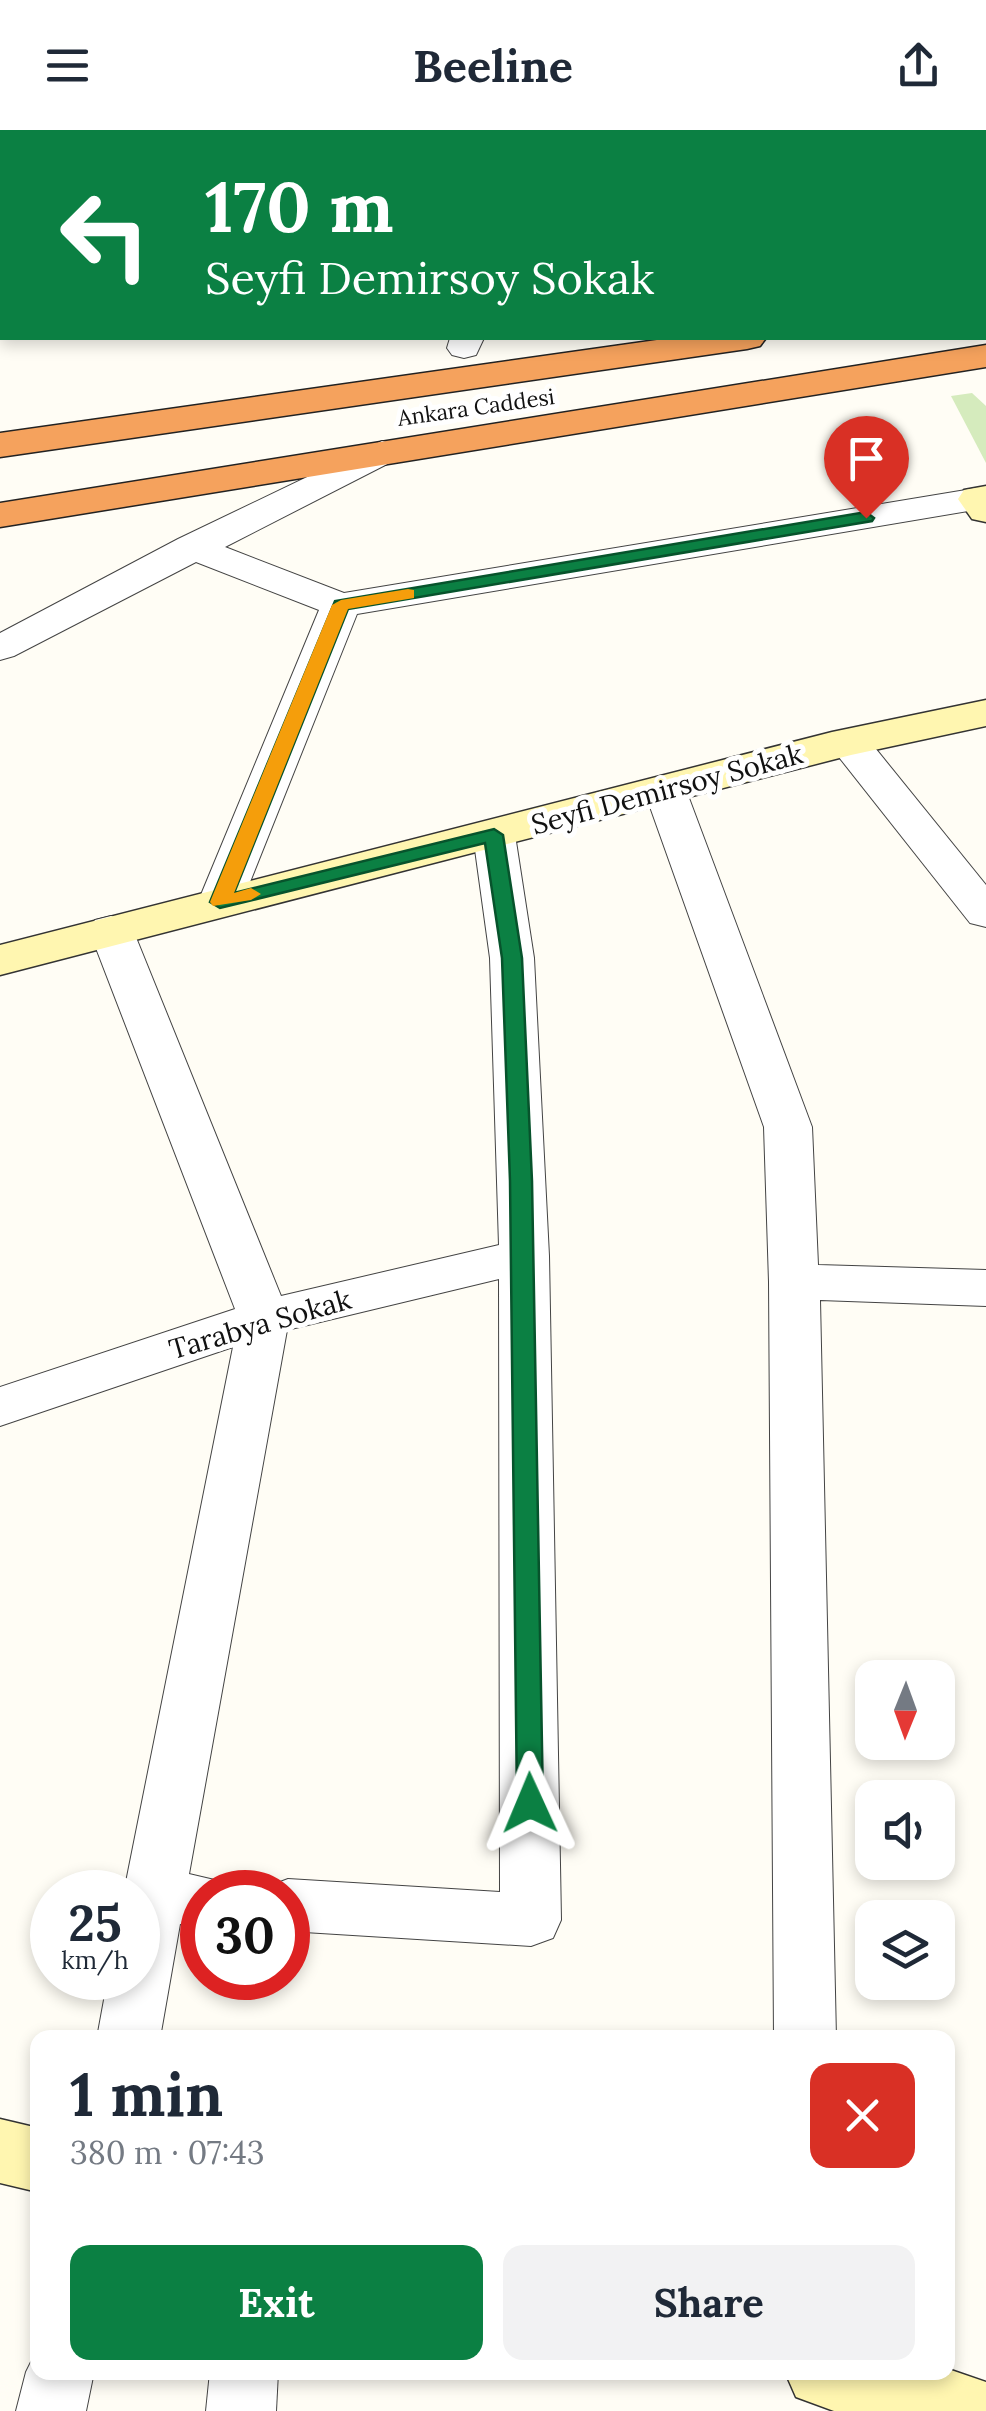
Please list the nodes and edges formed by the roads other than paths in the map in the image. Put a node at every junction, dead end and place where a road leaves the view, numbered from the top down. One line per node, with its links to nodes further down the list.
1 (501, 340): 4 (highway)
2 (733, 340): 7 (highway, Ankara Caddesi)
3 (938, 340): 9 (highway, Ankara Caddesi)
4 (466, 342): 6 (highway)
5 (986, 356): 8 (highway)
6 (0, 416)
7 (0, 445)
8 (382, 452): 11 (highway); 12 (street)
9 (0, 476)
10 (983, 502): 13 (street)
11 (0, 515)
12 (191, 547): 13 (street); 14 (street)
13 (341, 605): 19 (street)
14 (0, 648)
15 (986, 713): 16 (street, Seyfi Demirsoy Sokak)
16 (848, 742): 17 (street, Seyfi Demirsoy Sokak); 20 (street)
17 (665, 790): 18 (street, Seyfi Demirsoy Sokak); 24 (street)
18 (494, 835): 19 (street, Seyfi Demirsoy Sokak); 23 (street)
19 (220, 902): 21 (street, Seyfi Demirsoy Sokak)
20 (985, 910)
21 (111, 930): 22 (street, Seyfi Demirsoy Sokak); 26 (street)
22 (0, 960)
23 (524, 1256): 26 (street, Tarabya Sokak); 29 (street)
24 (794, 1282): 25 (street); 31 (street)
25 (986, 1288)
26 (264, 1318): 27 (street, Tarabya Sokak); 28 (street)
27 (0, 1406)
28 (178, 1899): 30 (street)
29 (310, 1906)
30 (131, 2030)
31 (805, 2030)
32 (0, 2151): 33 (street)
33 (30, 2158)
34 (58, 2380): 37 (street)
35 (243, 2380): 38 (street)
36 (852, 2380): 39 (street)
37 (51, 2411)
38 (240, 2411)
39 (966, 2411)

